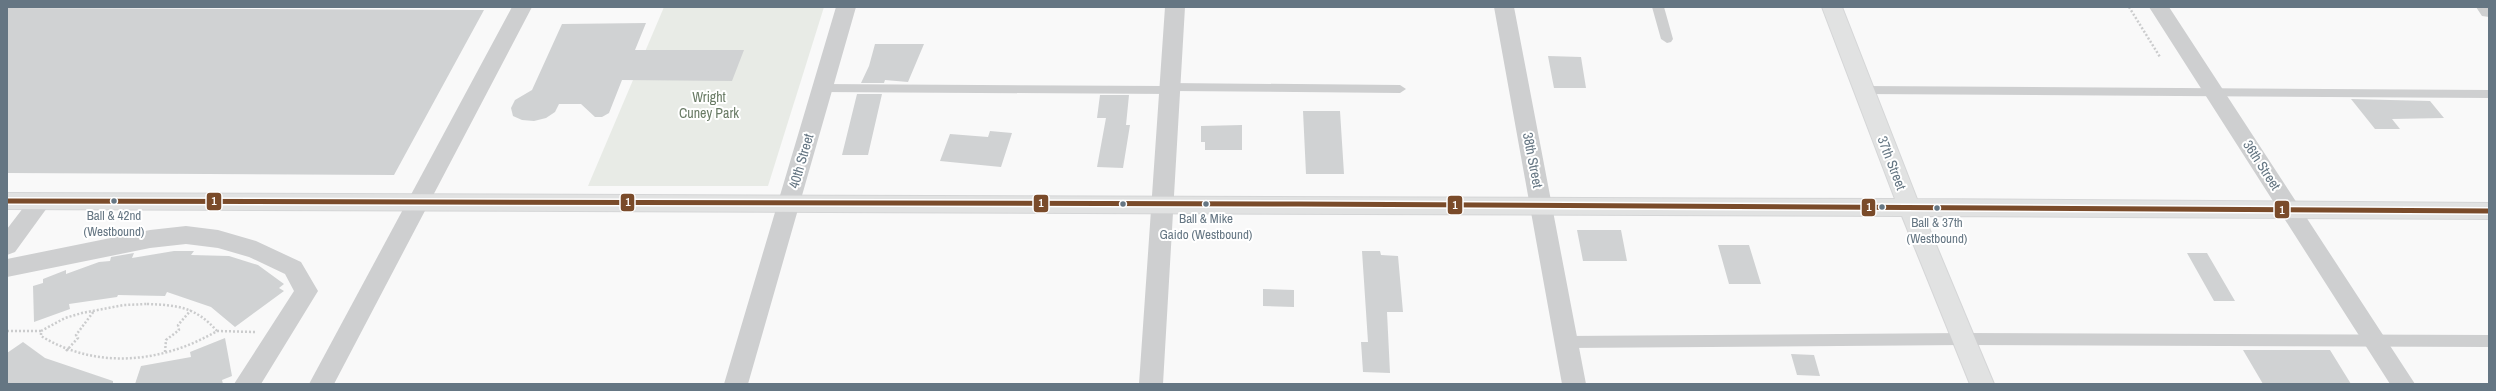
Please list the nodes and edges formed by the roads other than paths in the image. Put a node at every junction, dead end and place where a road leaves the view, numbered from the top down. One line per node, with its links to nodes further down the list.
1 (522, 7): 19 (street)
2 (846, 7): 11 (street, 40th Street)
3 (1175, 7): 12 (street)
4 (1504, 7): 22 (street, 38th Street)
5 (1658, 7): 10 (lane)
6 (1832, 7): 14 (street, 37th Street)
7 (2159, 7): 15 (street, 36th Street)
8 (2486, 7): 9 (street)
9 (2489, 10)
10 (1667, 39)
11 (822, 88): 12 (lane); 20 (street, 40th Street)
12 (1169, 88): 13 (lane); 21 (street)
13 (1400, 89)
14 (1864, 90): 15 (lane); 23 (street, 37th Street)
15 (2216, 94): 16 (lane); 24 (street, 36th Street)
16 (2489, 94)
17 (7, 201): 18 (street)
18 (41, 201): 19 (street); 26 (street)
19 (418, 202): 20 (street); 33 (street)
20 (789, 202): 21 (street); 34 (street, 40th Street)
21 (1162, 204): 22 (street); 35 (street)
22 (1542, 206): 23 (street); 31 (street, 38th Street)
23 (1910, 208): 24 (street); 28 (street, 37th Street)
24 (2291, 210): 25 (street); 29 (street, 36th Street)
25 (2489, 211)
26 (7, 246)
27 (7, 268): 32 (street)
28 (1963, 339): 29 (lane); 31 (lane); 37 (street, 37th Street)
29 (2375, 341): 30 (lane); 38 (street, 36th Street)
30 (2489, 341)
31 (1566, 342): 36 (street, 38th Street)
32 (246, 384)
33 (321, 384)
34 (736, 384)
35 (1151, 384)
36 (1574, 384)
37 (1982, 384)
38 (2403, 384)

